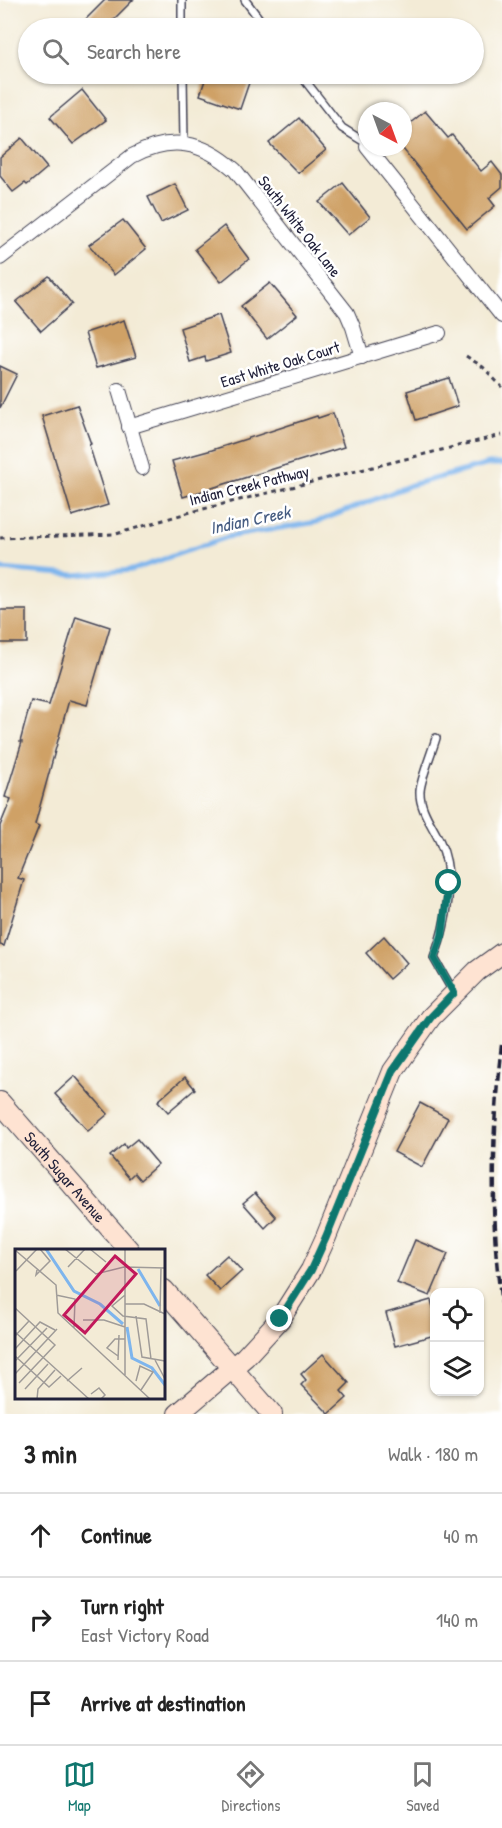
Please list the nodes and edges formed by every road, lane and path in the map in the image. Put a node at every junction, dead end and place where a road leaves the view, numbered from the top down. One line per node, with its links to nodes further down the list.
1 (182, 0): 3 (lane)
2 (244, 0): 4 (lane)
3 (182, 18)
4 (258, 18)
5 (183, 84): 8 (lane)
6 (308, 84): 7 (lane)
7 (358, 139)
8 (184, 144): 10 (street); 14 (street, South White Oak Lane)
9 (375, 156): 11 (street)
10 (0, 258)
11 (502, 316)
12 (439, 333): 14 (street, East White Oak Court)
13 (466, 356): 15 (path)
14 (362, 357): 17 (street, East White Oak Court)
15 (502, 387)
16 (119, 390): 17 (street)
17 (129, 427): 19 (street)
18 (502, 435): 20 (path, Indian Creek Pathway)
19 (142, 468)
20 (0, 538)
21 (436, 738): 23 (lane)
22 (502, 953): 23 (street)
23 (454, 993): 27 (street)
24 (0, 1102): 25 (street, South Sugar Avenue)
25 (127, 1249)
26 (165, 1291): 27 (street)
27 (232, 1368): 28 (street); 29 (street)
28 (178, 1414)
29 (272, 1414)

